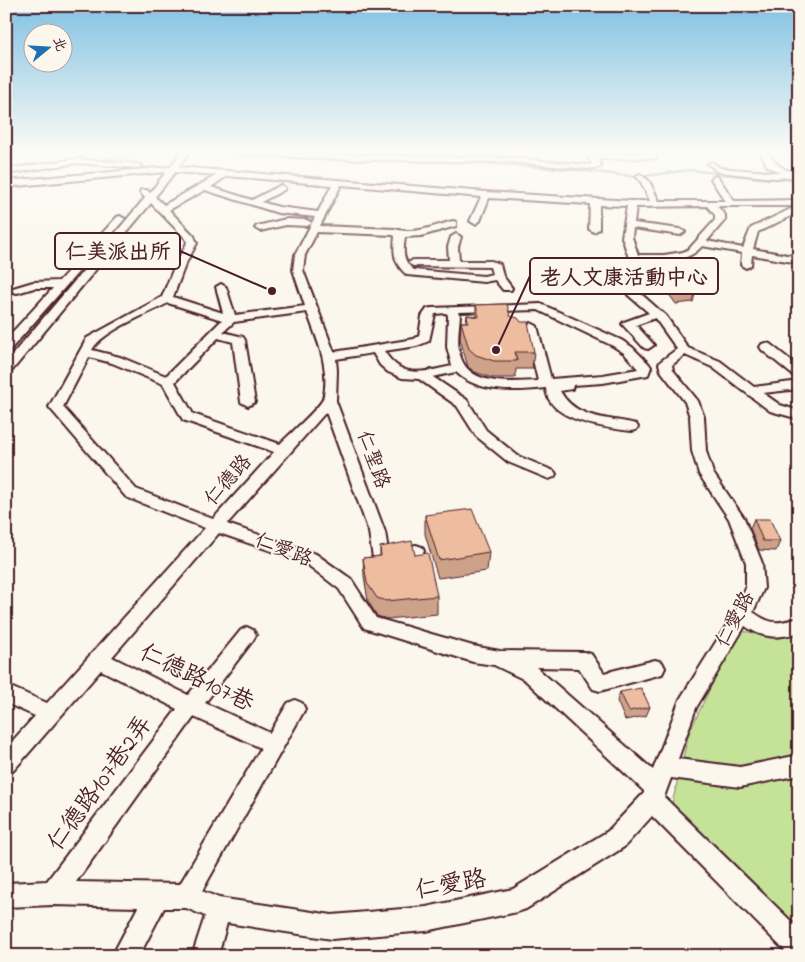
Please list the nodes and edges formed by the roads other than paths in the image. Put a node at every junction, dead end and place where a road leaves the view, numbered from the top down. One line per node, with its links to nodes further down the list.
1 (144, 198): 40 (street)
2 (145, 198): 59 (street)
3 (151, 198): 22 (street)
4 (185, 198): 22 (street)
5 (234, 198): 16 (street)
6 (264, 198): 16 (street)
7 (330, 198): 24 (street)
8 (485, 198): 23 (street)
9 (531, 198): 13 (street)
10 (653, 198): 18 (street)
11 (727, 198): 20 (street)
12 (799, 199): 14 (street)
13 (595, 202): 17 (street); 28 (street)
14 (777, 202): 15 (street); 20 (street)
15 (799, 203)
16 (253, 204): 24 (street)
17 (632, 204): 18 (street); 26 (street)
18 (656, 204): 19 (street)
19 (710, 204): 20 (street); 32 (street)
20 (731, 204)
21 (799, 208): 33 (street)
22 (164, 209): 44 (street)
23 (475, 221)
24 (316, 223): 27 (street); 30 (street); 45 (street)
25 (453, 224): 30 (street)
26 (629, 225): 29 (street); 34 (street)
27 (260, 228)
28 (594, 229)
29 (680, 232)
30 (400, 235): 37 (street)
31 (456, 237): 35 (street)
32 (699, 242): 33 (street); 34 (street)
33 (747, 252): 36 (street); 38 (street)
34 (634, 258): 47 (street)
35 (454, 259): 37 (street); 39 (street)
36 (799, 260)
37 (402, 263): 39 (street)
38 (746, 265)
39 (498, 276): 42 (street)
40 (62, 284): 43 (street); 52 (street)
41 (221, 287): 48 (street)
42 (508, 288)
43 (17, 290)
44 (167, 299): 48 (street); 56 (street, 仁愛路)
45 (312, 308): 48 (street); 57 (street)
46 (449, 309): 54 (street); 58 (street); 64 (street)
47 (657, 314): 51 (street); 55 (street)
48 (230, 319): 50 (street)
49 (531, 326): 64 (street)
50 (215, 334): 63 (street); 68 (street)
51 (648, 345)
52 (6, 347)
53 (766, 347): 61 (street)
54 (377, 350): 57 (street); 62 (street)
55 (684, 350): 60 (street); 66 (street)
56 (84, 352): 63 (street); 73 (street, 仁愛路)
57 (328, 356): 67 (street)
58 (458, 368): 62 (street); 64 (street)
59 (6, 370)
60 (667, 371): 70 (street); 75 (street, 仁愛路)
61 (799, 374)
62 (423, 376): 72 (street)
63 (168, 381): 71 (street)
64 (543, 384)
65 (799, 385): 66 (street)
66 (751, 391): 69 (street)
67 (329, 401): 71 (street, 仁德路); 74 (street, 仁聖路)
68 (248, 402)
69 (799, 415)
70 (631, 427)
71 (282, 450): 73 (street, 仁德路)
72 (549, 474)
73 (216, 526): 78 (street, 仁愛路); 79 (street, 仁德路)
74 (416, 551)
75 (743, 614): 76 (street); 88 (street, 仁愛路)
76 (799, 625)
77 (247, 636): 82 (street, 仁德路107巷2弄)
78 (496, 658): 80 (street); 89 (street, 仁愛路)
79 (98, 659): 82 (street, 仁德路107巷); 84 (street, 仁德路)
80 (655, 668)
81 (6, 694): 84 (street)
82 (191, 706): 85 (street, 仁德路107巷); 90 (street, 仁德路107巷2弄)
83 (295, 708): 85 (street)
84 (50, 714): 86 (street, 仁德路)
85 (274, 744): 93 (street)
86 (6, 764)
87 (799, 765): 88 (street)
88 (664, 768): 89 (street, 仁愛路)
89 (654, 794): 94 (street, 仁愛路); 95 (street)
90 (54, 893): 91 (street, 仁愛路); 92 (street, 仁愛路)
91 (158, 894): 93 (street, 仁愛路); 96 (street)
92 (6, 895)
93 (186, 896): 94 (street, 仁愛路)
94 (219, 910): 97 (street)
95 (799, 947)
96 (126, 956)
97 (205, 956)

